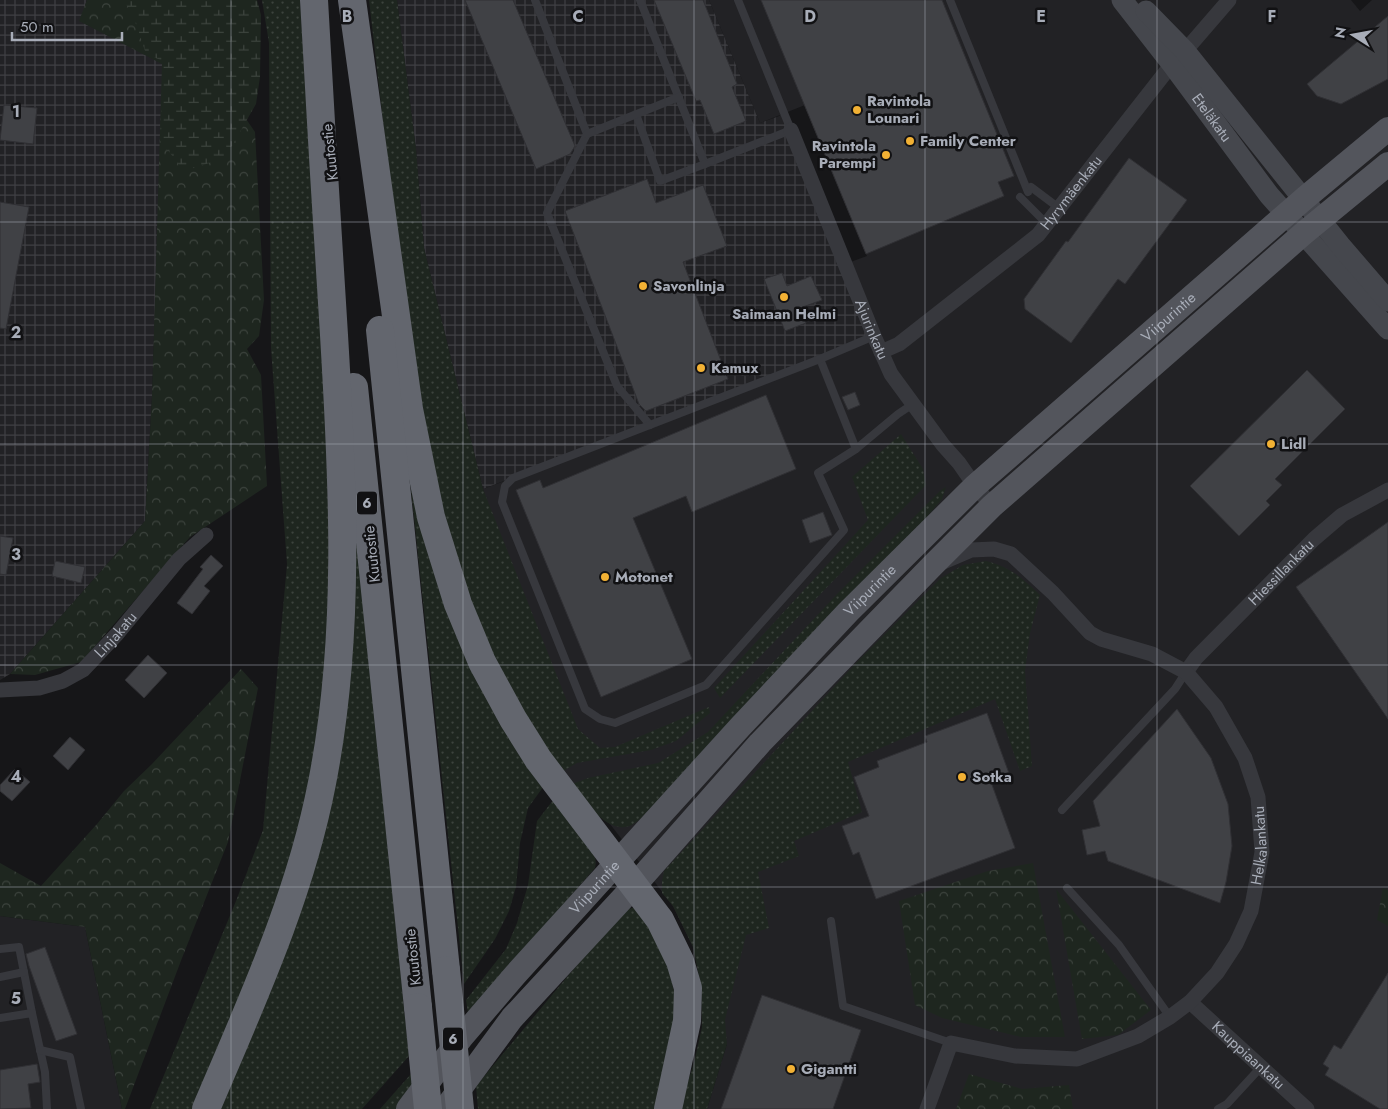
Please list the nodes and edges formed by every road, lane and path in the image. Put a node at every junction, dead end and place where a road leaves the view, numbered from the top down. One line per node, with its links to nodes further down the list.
1 (314, 0): 57 (highway); 59 (highway, Kuutostie / 6, bridge)
2 (347, 0): 61 (highway, Kuutostie / 6, bridge)
3 (352, 0): 41 (highway)
4 (535, 0): 16 (lane)
5 (640, 0): 12 (lane)
6 (738, 0): 15 (lane)
7 (950, 0): 21 (lane)
8 (1122, 0): 11 (main road, Eteläkatu)
9 (1136, 0): 11 (main road, Eteläkatu)
10 (1229, 0): 11 (street, Hyrymäenkatu)
11 (1179, 57): 20 (main road, Eteläkatu); 21 (street, Hyrymäenkatu); 22 (main road, Eteläkatu)
12 (679, 97): 13 (lane); 17 (lane)
13 (636, 114): 16 (lane); 17 (lane)
14 (1388, 129): 20 (main road, Viipurintie)
15 (791, 130): 17 (lane); 27 (street, Ajurinkatu)
16 (587, 134): 31 (lane)
17 (705, 164)
18 (1388, 164): 24 (main road, Viipurintie)
19 (1020, 197): 23 (lane)
20 (1304, 198): 22 (main road, Viipurintie); 24 (main road, Eteläkatu)
21 (1059, 208): 23 (street, Hyrymäenkatu)
22 (1287, 215): 24 (main road, Eteläkatu); 33 (main road, Viipurintie)
23 (1047, 224): 28 (street, Hyrymäenkatu)
24 (1312, 226): 25 (main road); 26 (main road); 35 (main road, Viipurintie)
25 (1388, 301)
26 (1388, 329)
27 (874, 336): 28 (street, Ajurinkatu); 29 (lane)
28 (881, 352): 30 (street, Ajurinkatu)
29 (820, 359): 31 (lane); 32 (lane)
30 (913, 404): 32 (lane); 33 (street, Ajurinkatu)
31 (650, 425): 32 (lane)
32 (856, 449)
33 (975, 486): 35 (street, Ajurinkatu); 41 (main road, Viipurintie)
34 (1388, 490): 38 (street, Hiessillankatu)
35 (992, 506): 37 (main road, Viipurintie)
36 (206, 535): 39 (street, Linjakatu)
37 (932, 566): 38 (street, Helkalankatu); 42 (main road, Viipurintie)
38 (1186, 672): 40 (lane); 48 (street, Helkalankatu)
39 (0, 690)
40 (1062, 810)
41 (618, 862): 42 (highway); 58 (main road, Viipurintie)
42 (635, 885): 60 (main road, Viipurintie); 62 (highway)
43 (1067, 888): 50 (lane)
44 (831, 921): 52 (lane)
45 (0, 949): 46 (lane)
46 (24, 972): 47 (lane); 49 (lane)
47 (0, 977)
48 (1190, 1002): 50 (street, Helkalankatu); 54 (street, Kauppiaankatu)
49 (32, 1013): 51 (lane); 53 (lane)
50 (1170, 1017): 52 (street, Helkalankatu)
51 (0, 1018)
52 (951, 1043): 63 (street)
53 (40, 1050): 55 (lane); 56 (lane)
54 (1261, 1067): 64 (lane); 65 (street, Kauppiaankatu)
55 (47, 1109)
56 (81, 1109)
57 (206, 1109)
58 (408, 1109)
59 (428, 1109)
60 (444, 1109)
61 (460, 1109)
62 (668, 1109)
63 (927, 1109)
64 (1218, 1109)
65 (1307, 1109)

